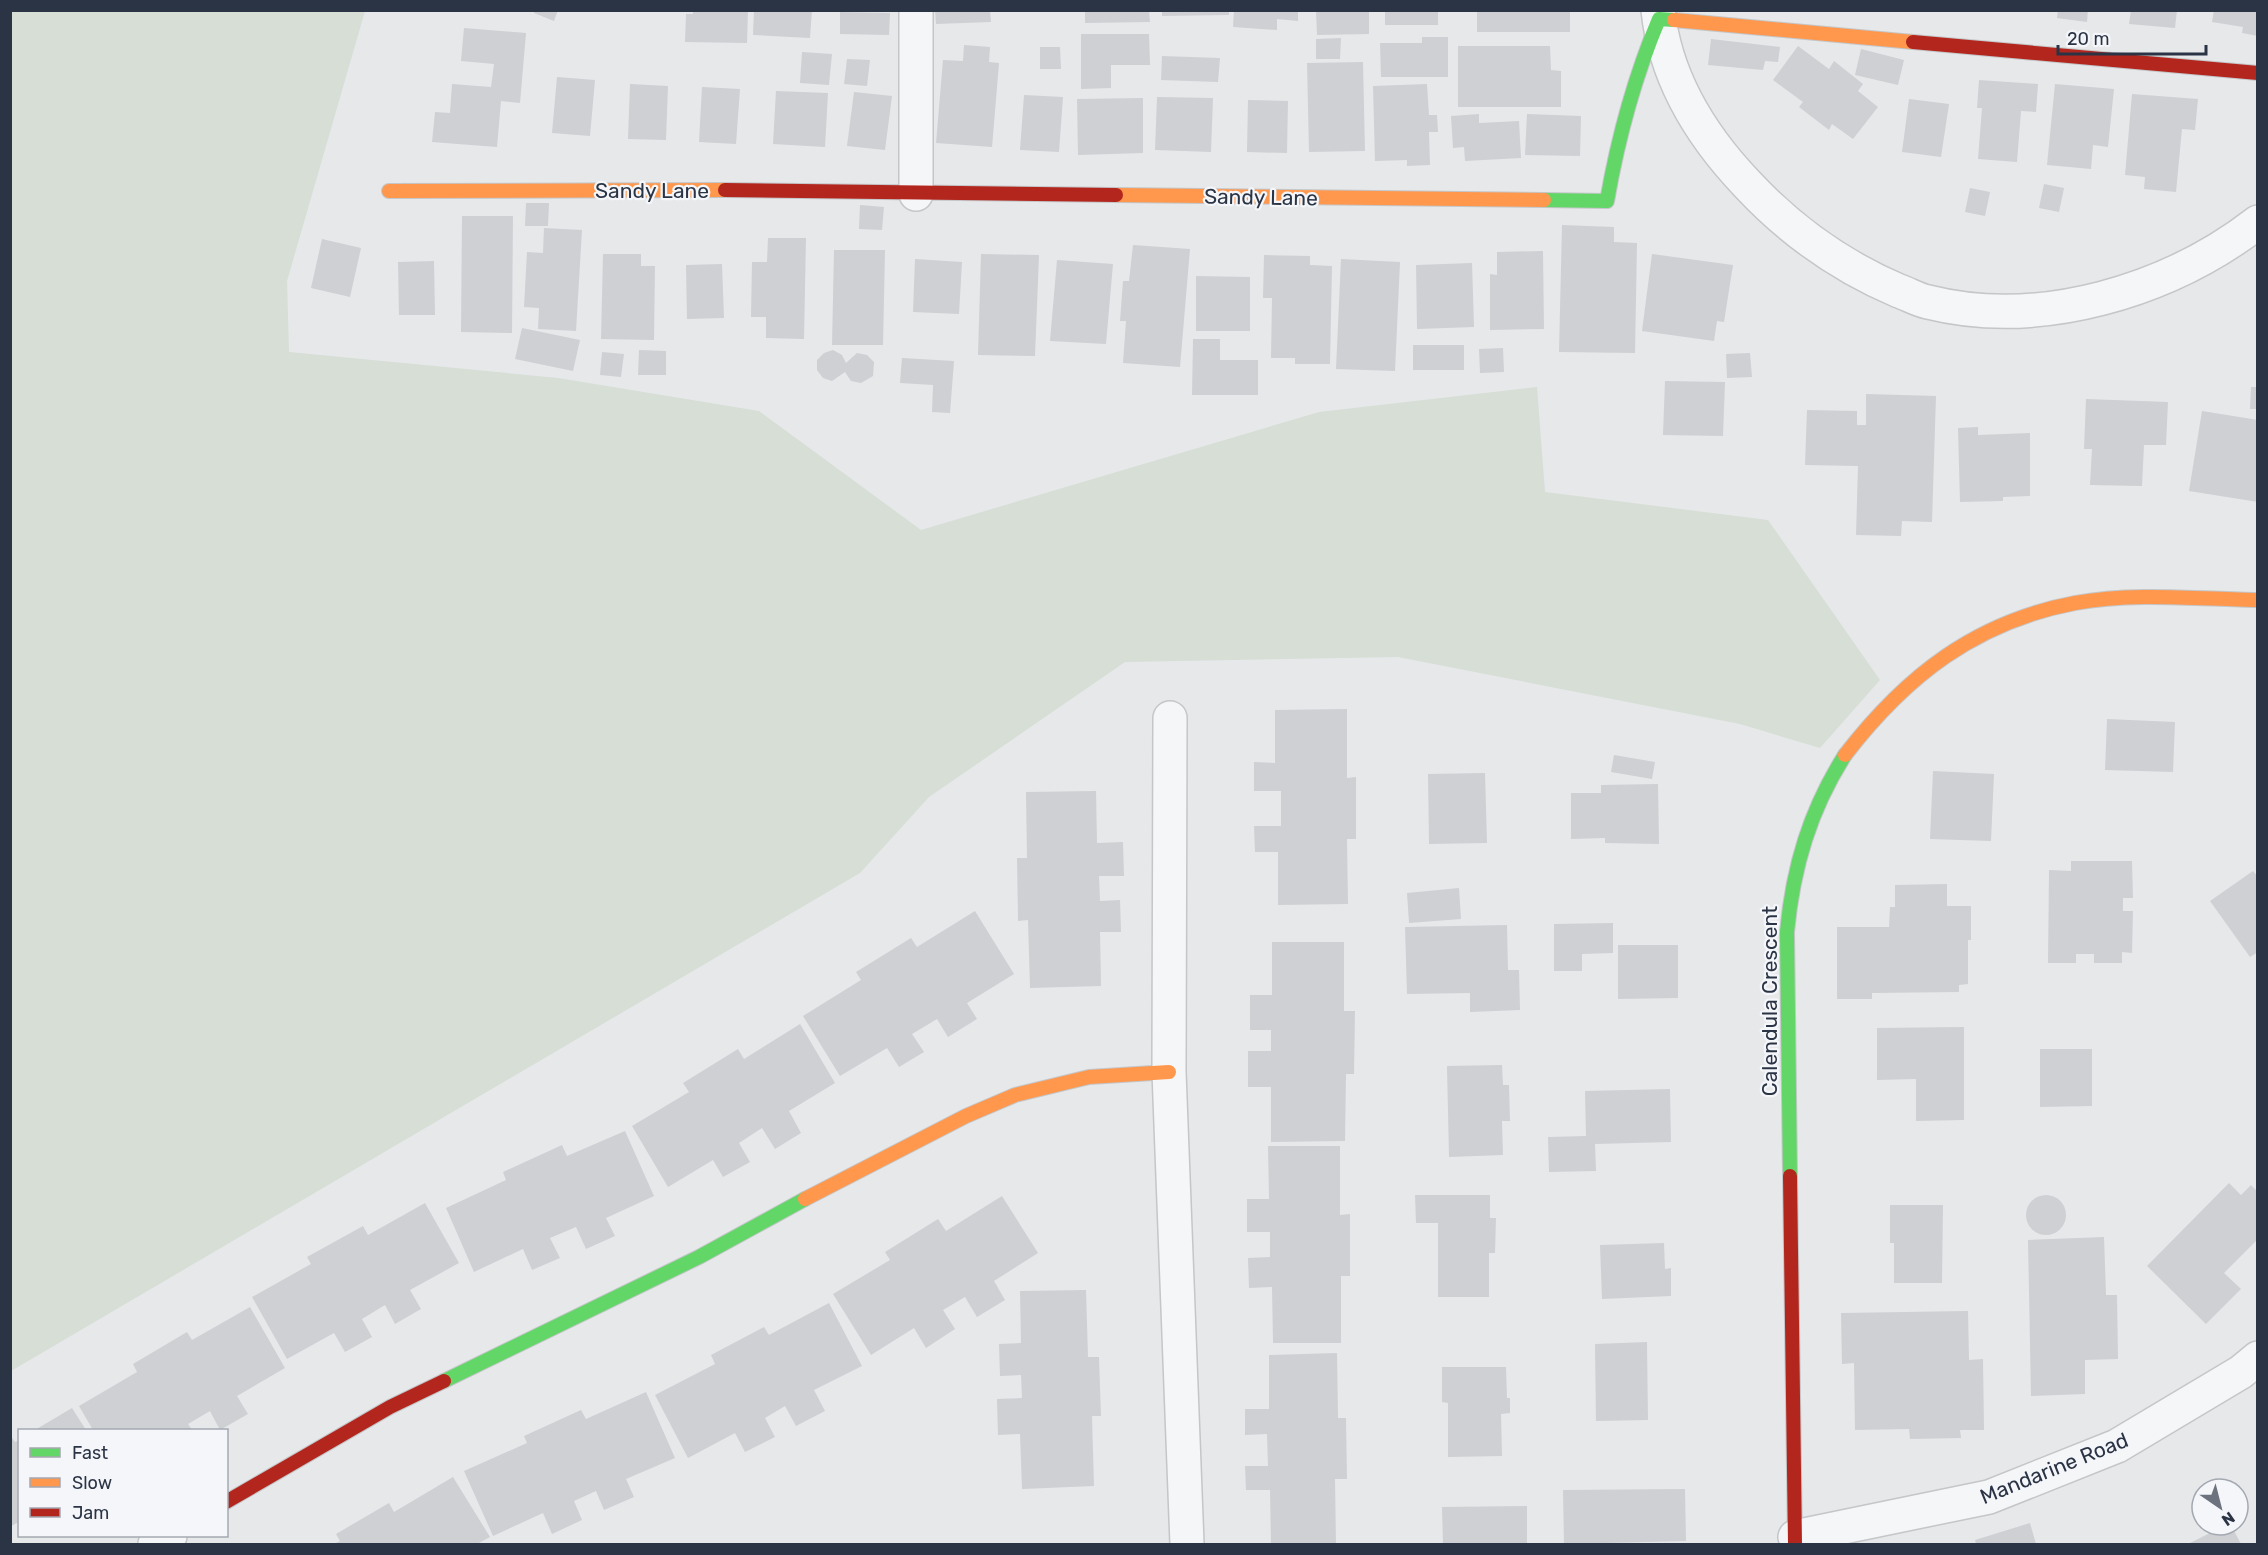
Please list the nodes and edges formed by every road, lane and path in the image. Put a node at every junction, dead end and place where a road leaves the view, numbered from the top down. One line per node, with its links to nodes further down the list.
1 (916, 10): 5 (street)
2 (1658, 15): 3 (street); 5 (street, Sandy Lane); 6 (street)
3 (2258, 73)
4 (389, 191): 5 (street, Sandy Lane)
5 (916, 194)
6 (2258, 222)
7 (2258, 600): 13 (street, Calendula Crescent)
8 (1170, 718): 9 (street)
9 (1169, 1072): 11 (street); 15 (street)
10 (2258, 1358): 13 (street, Mandarine Road)
11 (228, 1501)
12 (168, 1537): 14 (street)
13 (1795, 1541)
14 (154, 1545)
15 (1187, 1545)

